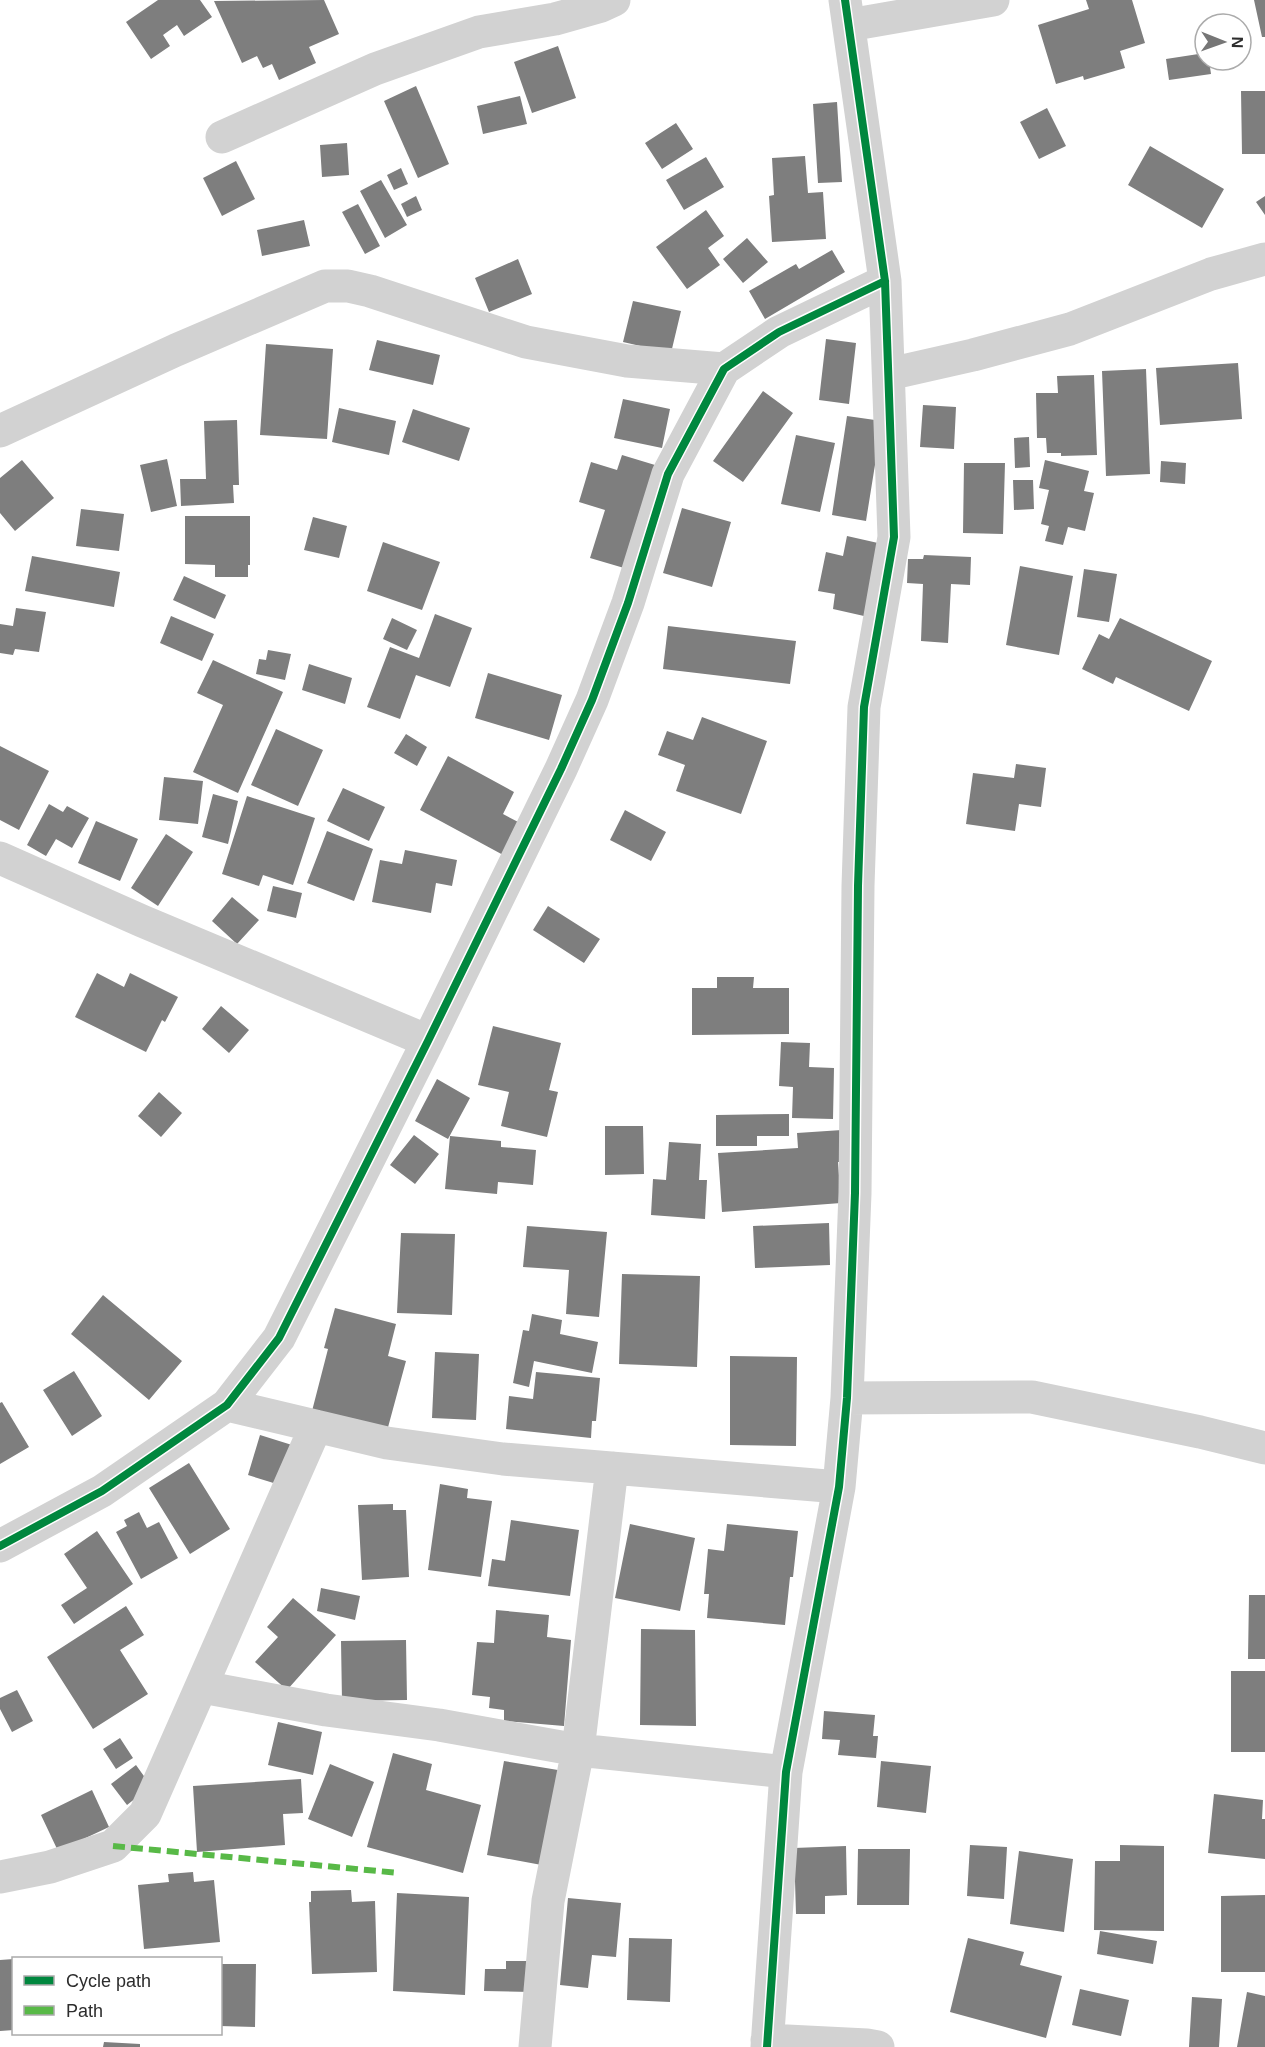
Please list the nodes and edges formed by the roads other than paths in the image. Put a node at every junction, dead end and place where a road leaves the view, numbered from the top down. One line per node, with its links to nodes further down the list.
1 (614, 0): 4 (street)
2 (993, 0): 3 (street)
3 (847, 12): 6 (street)
4 (222, 137)
5 (1265, 259): 8 (street)
6 (885, 281): 7 (street); 8 (street)
7 (724, 369): 9 (street); 11 (street)
8 (889, 374): 12 (street)
9 (0, 431)
10 (0, 858): 11 (street)
11 (428, 1041): 13 (street)
12 (847, 1398): 15 (street); 17 (street)
13 (227, 1405): 14 (street); 18 (street)
14 (316, 1426): 16 (street); 19 (street)
15 (1265, 1449)
16 (612, 1468): 17 (street); 20 (street)
17 (839, 1487): 21 (street)
18 (0, 1546)
19 (202, 1687): 20 (street); 22 (street)
20 (578, 1750): 21 (street); 24 (street)
21 (786, 1772): 23 (street)
22 (0, 1877)
23 (767, 2044): 25 (street)
24 (535, 2047)
25 (878, 2047)

